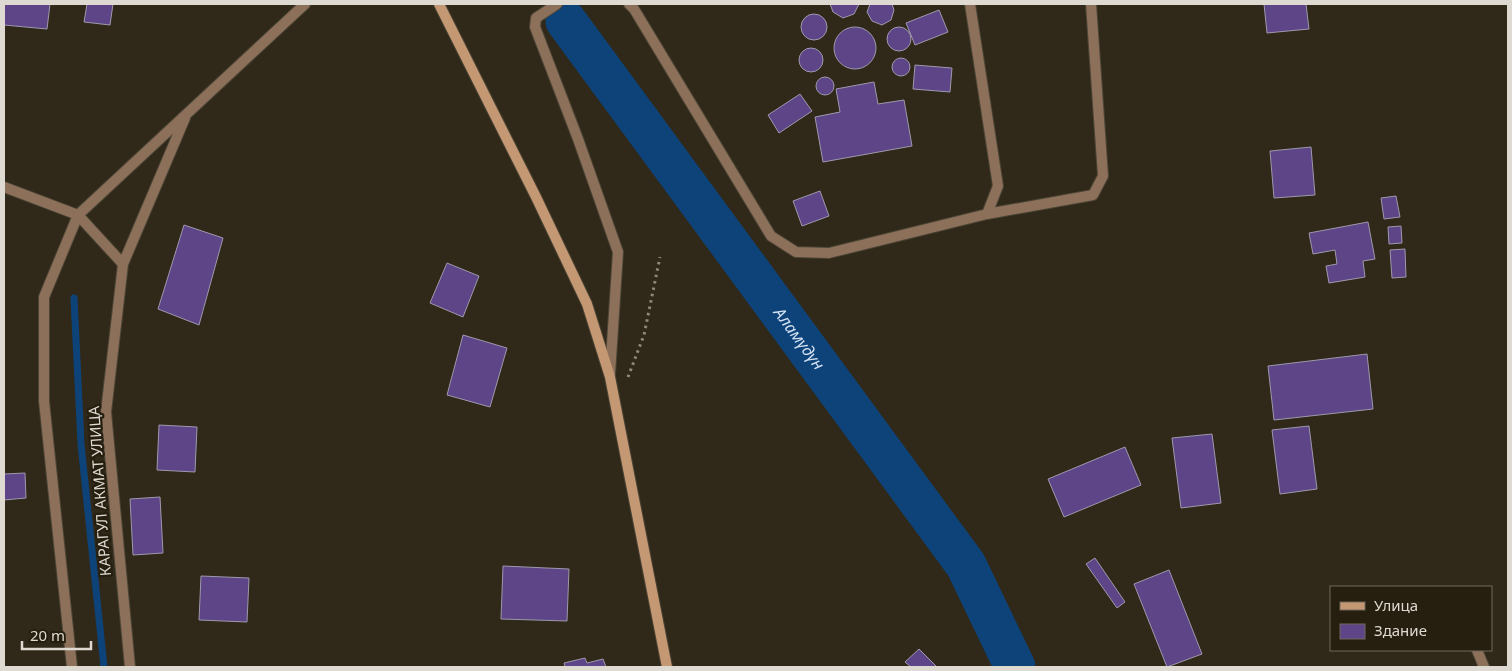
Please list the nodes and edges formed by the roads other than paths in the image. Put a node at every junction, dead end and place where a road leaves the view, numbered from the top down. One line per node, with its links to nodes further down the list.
1 (305, 4): 7 (street)
2 (439, 4): 12 (main road)
3 (557, 4): 12 (street)
4 (629, 4): 9 (street)
5 (970, 4): 9 (street)
6 (1091, 4): 9 (street)
7 (186, 115): 10 (street); 11 (street, КАРАГУЛ АКМАТ УЛИЦА)
8 (4, 187): 10 (street)
9 (987, 214)
10 (78, 215): 11 (street); 14 (street)
11 (124, 264): 15 (street, КАРАГУЛ АКМАТ УЛИЦА)
12 (610, 377): 16 (main road)
13 (1477, 651): 17 (street)
14 (72, 667)
15 (130, 667)
16 (667, 667)
17 (1484, 667)

